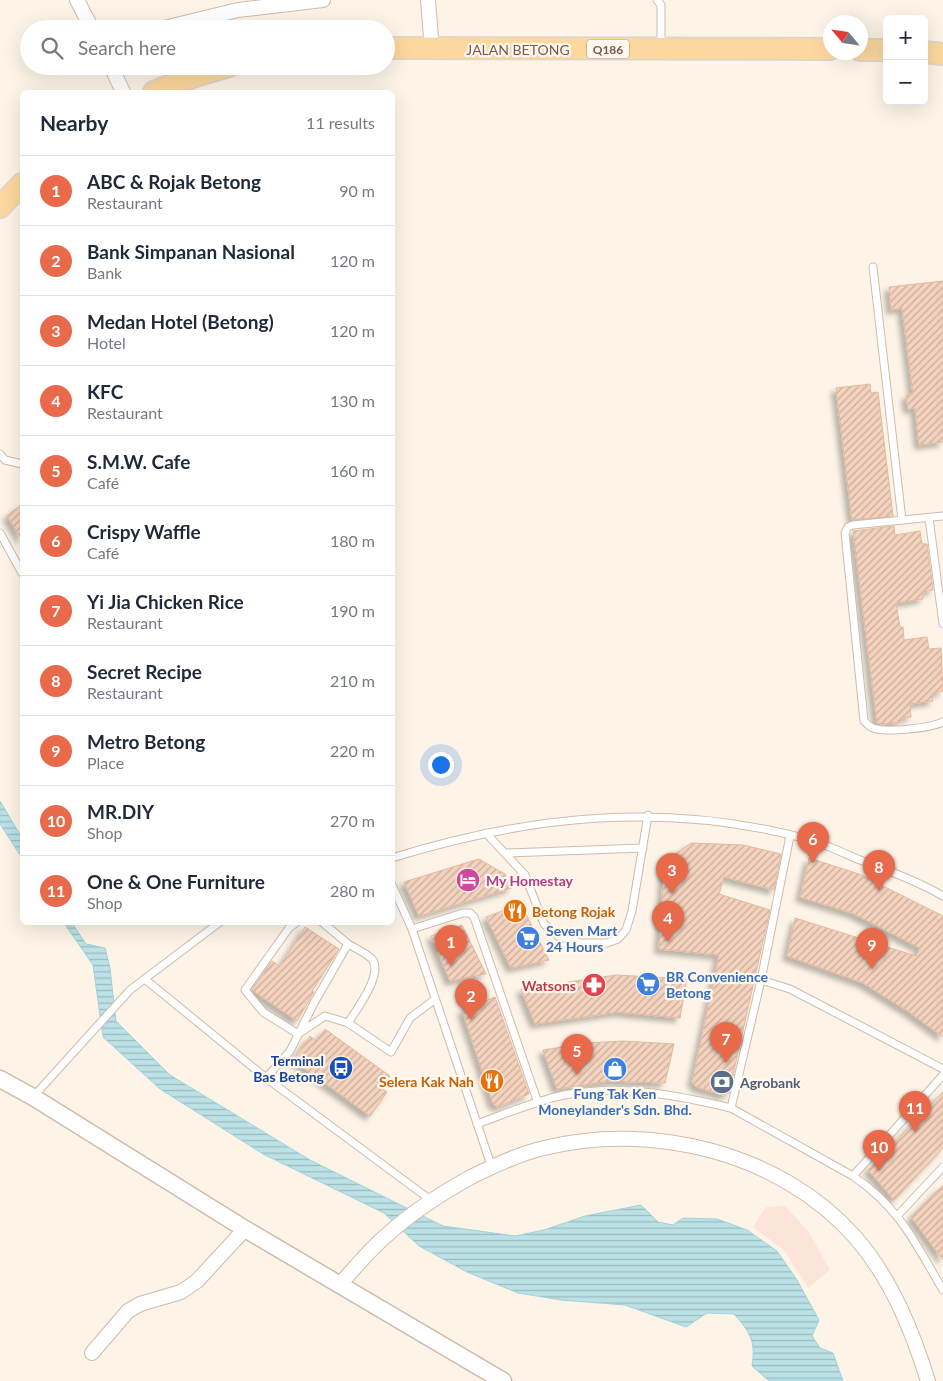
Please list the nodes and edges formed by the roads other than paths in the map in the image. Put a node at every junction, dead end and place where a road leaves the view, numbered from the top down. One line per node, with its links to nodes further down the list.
1 (77, 0): 6 (street)
2 (323, 0): 5 (street)
3 (428, 0): 11 (street)
4 (657, 0): 9 (lane)
5 (238, 5): 7 (street)
6 (87, 20)
7 (189, 20)
8 (395, 48): 11 (main road, JALAN BETONG / Q186)
9 (660, 49): 10 (main road, JALAN BETONG / Q186); 11 (main road, JALAN BETONG / Q186)
10 (823, 49)
11 (432, 50)
12 (868, 50): 13 (main road)
13 (883, 50)
14 (928, 52): 15 (main road)
15 (943, 54)
16 (115, 75): 18 (street)
17 (198, 75): 19 (main road)
18 (122, 90)
19 (159, 90)
20 (20, 186): 21 (main road)
21 (0, 207)
22 (873, 267): 27 (lane)
23 (0, 454): 24 (lane)
24 (20, 464)
25 (943, 516): 26 (lane)
26 (930, 518): 27 (lane); 30 (lane)
27 (902, 520): 31 (lane)
28 (0, 533): 29 (lane)
29 (20, 569)
30 (943, 624)
31 (943, 722)
32 (648, 815): 33 (lane); 34 (lane); 35 (lane)
33 (486, 833): 36 (lane); 37 (lane)
34 (790, 836): 39 (lane); 46 (lane)
35 (642, 848): 36 (lane); 36 (lane)
36 (506, 853)
37 (395, 857)
38 (395, 892): 43 (lane)
39 (943, 896)
40 (216, 925): 45 (lane)
41 (293, 925): 49 (lane)
42 (326, 925): 44 (lane)
43 (412, 929): 47 (lane); 55 (lane)
44 (348, 944): 48 (lane); 49 (lane)
45 (146, 980): 52 (lane); 54 (lane)
46 (761, 980): 50 (lane); 56 (lane)
47 (434, 1000): 48 (lane); 57 (lane)
48 (348, 1023): 49 (lane)
49 (298, 1034): 52 (lane)
50 (943, 1069)
51 (943, 1075): 60 (lane)
52 (266, 1078): 61 (lane)
53 (0, 1079): 54 (street)
54 (33, 1097): 63 (street)
55 (538, 1103): 56 (lane); 57 (lane)
56 (731, 1108): 60 (lane)
57 (477, 1124): 58 (lane)
58 (492, 1168): 61 (street); 68 (street)
59 (942, 1172): 62 (lane)
60 (853, 1176): 62 (lane)
61 (428, 1205): 64 (street)
62 (898, 1215): 65 (lane)
63 (245, 1230): 64 (street); 66 (street)
64 (340, 1284): 67 (street)
65 (943, 1290)
66 (92, 1353)
67 (503, 1381)
68 (928, 1381)

